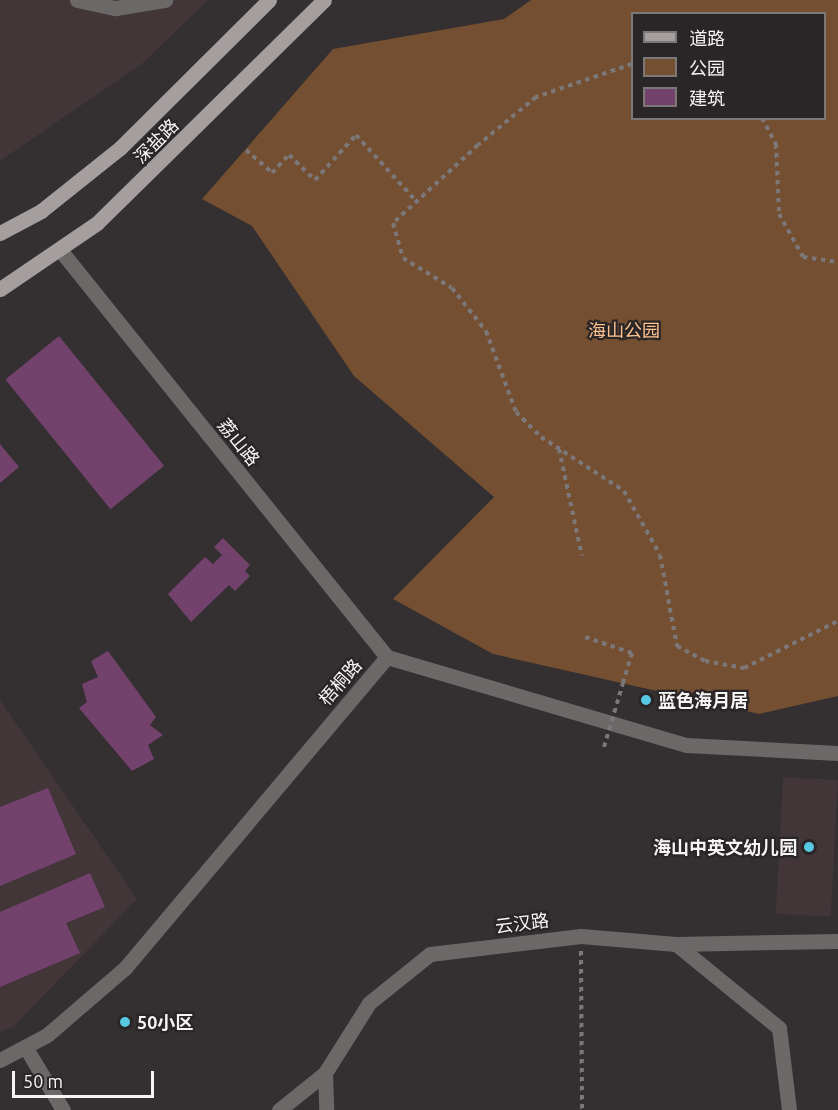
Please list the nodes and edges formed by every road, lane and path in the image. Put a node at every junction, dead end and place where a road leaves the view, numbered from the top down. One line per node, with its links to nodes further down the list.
1 (77, 0): 2 (street)
2 (165, 0)
3 (269, 0): 9 (main road, 深盐路)
4 (324, 0): 10 (main road, 深盐路)
5 (631, 65): 8 (path)
6 (763, 120): 11 (path)
7 (246, 150): 8 (path)
8 (417, 202): 13 (path)
9 (0, 233)
10 (61, 251): 12 (main road, 深盐路); 17 (street, 荔山路)
11 (838, 262)
12 (0, 289)
13 (559, 448): 14 (path); 15 (path)
14 (582, 556)
15 (838, 621)
16 (585, 637): 18 (path, bridge)
17 (387, 657): 19 (street, 梧桐路); 23 (street, 梧桐路)
18 (603, 747)
19 (838, 753)
20 (581, 936): 22 (street, 云汉路); 25 (street, 云汉路); 29 (path)
21 (838, 941): 22 (street, 云汉路)
22 (676, 944): 30 (street)
23 (26, 1048): 24 (street, 梧桐路); 26 (street)
24 (0, 1060)
25 (325, 1073): 27 (street, 云汉路); 28 (street)
26 (63, 1110)
27 (279, 1110)
28 (326, 1110)
29 (582, 1110)
30 (789, 1110)

